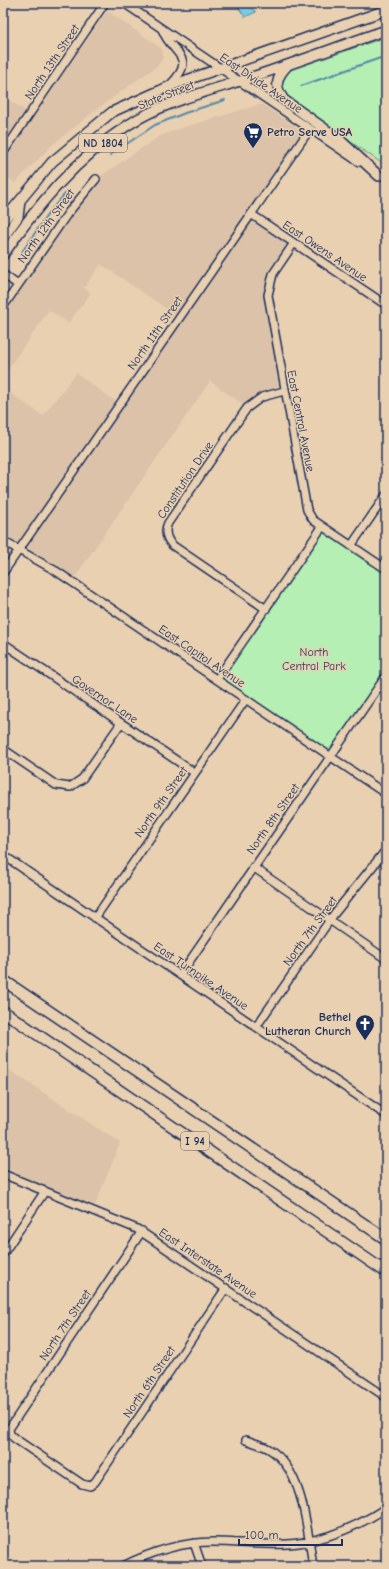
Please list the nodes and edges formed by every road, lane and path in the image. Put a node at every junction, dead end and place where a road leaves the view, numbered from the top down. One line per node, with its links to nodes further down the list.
1 (105, 3): 11 (street, North 13th Street)
2 (124, 3): 4 (street, East Divide Avenue)
3 (386, 10): 7 (main road, State Street / ND 1804)
4 (162, 29): 7 (street, East Divide Avenue); 9 (street)
5 (386, 30): 6 (main road, State Street / ND 1804)
6 (289, 64): 8 (main road, State Street / ND 1804); 12 (main road)
7 (220, 68): 8 (street, East Divide Avenue); 9 (main road, State Street / ND 1804)
8 (239, 81): 10 (street, East Divide Avenue); 19 (main road, State Street / ND 1804)
9 (170, 86): 14 (main road, State Street / ND 1804)
10 (310, 129): 12 (street, East Divide Avenue); 15 (street, North 11th Street)
11 (3, 153)
12 (383, 178)
13 (96, 179): 21 (street, North 12th Street)
14 (20, 200): 16 (main road, State Street / ND 1804); 17 (main road)
15 (251, 214): 18 (street, East Owens Avenue); 29 (street, North 11th Street)
16 (3, 221)
17 (3, 238)
18 (294, 243): 22 (street, East Owens Avenue); 24 (street, East Central Avenue)
19 (3, 255)
20 (3, 274): 21 (street)
21 (18, 285): 23 (street, North 12th Street)
22 (386, 305)
23 (3, 307)
24 (284, 391): 26 (street, East Central Avenue); 32 (street, Constitution Drive)
25 (386, 495): 28 (street)
26 (322, 527): 28 (street, East Central Avenue); 32 (street)
27 (3, 541): 29 (street, East Capitol Avenue)
28 (351, 546): 30 (street, East Central Avenue)
29 (19, 550): 31 (street, North 11th Street); 35 (street, East Capitol Avenue)
30 (386, 570)
31 (3, 573)
32 (266, 609): 35 (street)
33 (3, 643): 37 (street, Governor Lane)
34 (386, 676): 39 (street, North 8th Street)
35 (217, 679): 36 (street, East Capitol Avenue)
36 (246, 699): 39 (street, East Capitol Avenue); 40 (street, North 9th Street)
37 (121, 723): 38 (street); 40 (street, Governor Lane)
38 (3, 749)
39 (331, 756): 41 (street, East Capitol Avenue); 44 (street, North 8th Street)
40 (195, 773): 45 (street, North 9th Street)
41 (386, 794)
42 (386, 850): 46 (street, North 7th Street)
43 (3, 855): 45 (street, East Turnpike Avenue)
44 (253, 867): 46 (street); 49 (street, North 8th Street)
45 (95, 918): 49 (street, East Turnpike Avenue)
46 (329, 921): 47 (street); 52 (street, North 7th Street)
47 (386, 959)
48 (3, 974): 53 (highway)
49 (180, 975): 52 (street, East Turnpike Avenue)
50 (3, 980): 53 (highway, I 94)
51 (3, 1012): 60 (highway, I 94)
52 (256, 1027): 54 (street, East Turnpike Avenue)
53 (97, 1044): 58 (highway, I 94)
54 (386, 1115)
55 (3, 1174): 56 (street, East Interstate Avenue)
56 (45, 1191): 57 (street, East Interstate Avenue); 59 (street)
57 (142, 1231): 61 (street, East Interstate Avenue); 64 (street, North 7th Street)
58 (386, 1239)
59 (3, 1254)
60 (386, 1272)
61 (226, 1288): 62 (street, East Interstate Avenue); 64 (street, North 6th Street)
62 (386, 1397)
63 (246, 1440): 66 (street)
64 (90, 1486)
65 (386, 1509): 66 (street)
66 (309, 1541): 67 (street); 70 (street)
67 (194, 1543): 68 (street); 69 (street)
68 (123, 1566)
69 (202, 1566)
70 (313, 1566)

